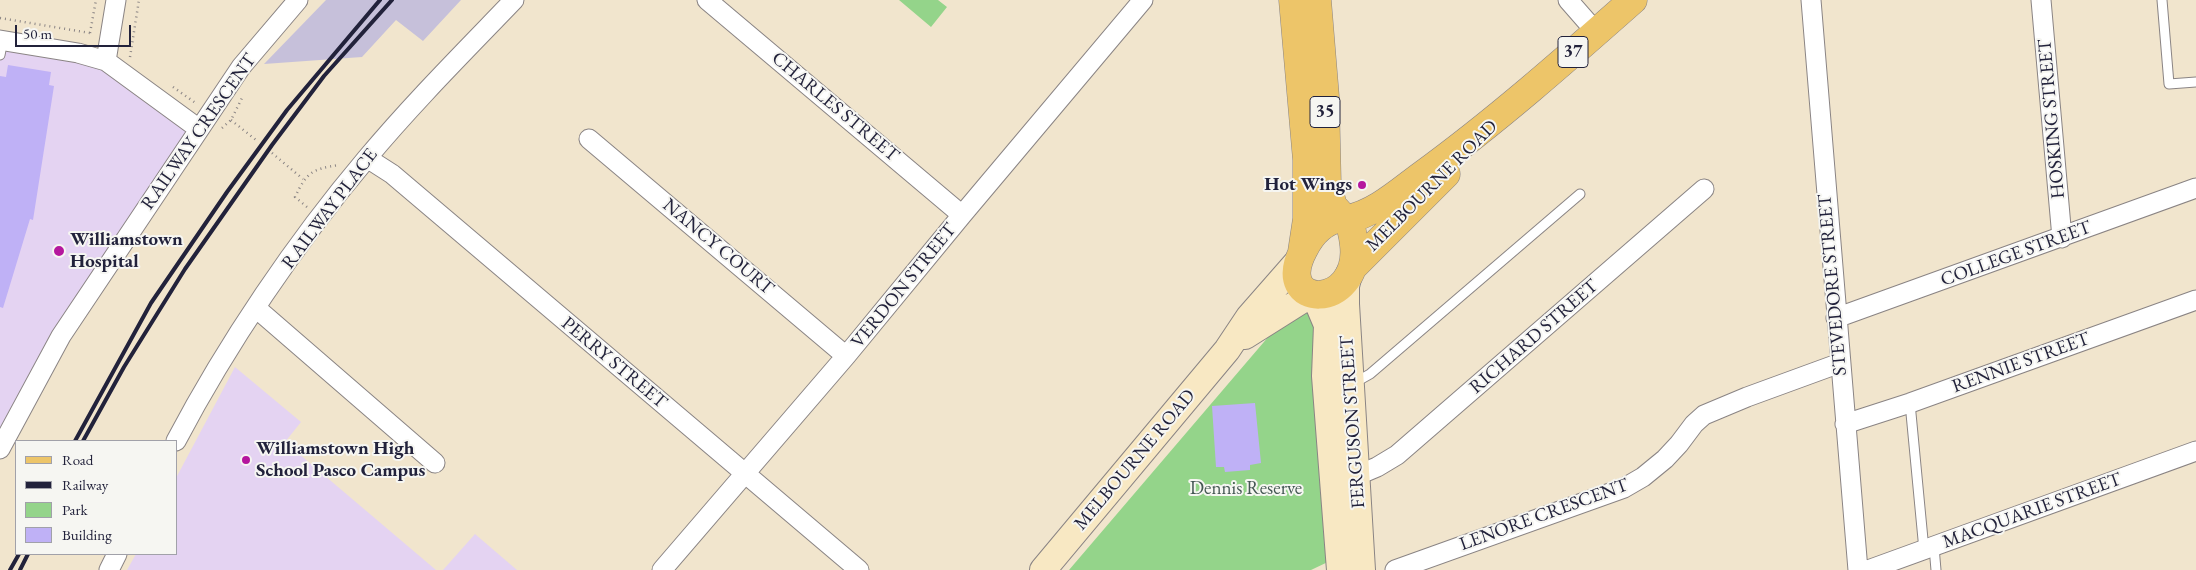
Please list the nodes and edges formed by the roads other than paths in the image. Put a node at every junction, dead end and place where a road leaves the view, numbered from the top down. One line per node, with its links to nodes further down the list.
1 (116, 0): 15 (street)
2 (298, 0): 18 (street, RAILWAY CRESCENT)
3 (514, 0): 20 (street, RAILWAY PLACE)
4 (707, 0): 24 (street, CHARLES STREET)
5 (1143, 0): 24 (street, VERDON STREET)
6 (1293, 0): 27 (main road, 35)
7 (1317, 0): 25 (main road, 35)
8 (1568, 0): 13 (street)
9 (1633, 0): 13 (main road, MELBOURNE ROAD / 37)
10 (1810, 0): 32 (street, STEVEDORE STREET)
11 (2041, 0): 26 (street, HOSKING STREET)
12 (2162, 0): 16 (lane)
13 (1596, 32): 17 (main road, MELBOURNE ROAD / 37)
14 (1, 45): 15 (street)
15 (106, 61): 18 (street)
16 (2196, 82)
17 (1513, 105): 25 (main road, MELBOURNE ROAD / 37); 28 (main road, MELBOURNE ROAD / 37)
18 (199, 128): 40 (street, RAILWAY CRESCENT)
19 (589, 139): 34 (street, NANCY COURT)
20 (367, 158): 31 (street, RAILWAY PLACE); 43 (street, PERRY STREET)
21 (2196, 188): 26 (street, COLLEGE STREET)
22 (1704, 190): 44 (street, RICHARD STREET)
23 (1580, 194): 36 (lane)
24 (962, 215): 34 (street, VERDON STREET)
25 (1346, 219): 27 (main road); 28 (main road, 35)
26 (2062, 238): 32 (street, COLLEGE STREET)
27 (1301, 256): 29 (main road, 35); 33 (street, MELBOURNE ROAD)
28 (1351, 271): 29 (main road); 36 (street, FERGUSON STREET / 35)
29 (1310, 295): 33 (street, MELBOURNE ROAD); 51 (street, FERGUSON STREET / 35)
30 (2196, 300): 37 (street, RENNIE STREET)
31 (256, 308): 39 (street, RAILWAY PLACE); 42 (street)
32 (1836, 318): 35 (street, STEVEDORE STREET)
33 (1227, 350): 50 (street, MELBOURNE ROAD)
34 (846, 356): 43 (street, VERDON STREET)
35 (1840, 363): 38 (street, STEVEDORE STREET); 53 (street, LENORE CRESCENT)
36 (1351, 384): 44 (street, FERGUSON STREET / 35)
37 (1910, 403): 38 (street, RENNIE STREET); 45 (lane)
38 (1845, 424): 54 (street, STEVEDORE STREET)
39 (177, 440)
40 (0, 449)
41 (2196, 451): 45 (street, MACQUARIE STREET)
42 (435, 463)
43 (744, 473): 48 (street, VERDON STREET); 49 (street, PERRY STREET)
44 (1358, 475): 52 (street, FERGUSON STREET / 35)
45 (1929, 548): 55 (street, MACQUARIE STREET); 56 (lane)
46 (117, 555): 47 (street)
47 (109, 570)
48 (662, 570)
49 (859, 570)
50 (1043, 570)
51 (1340, 570)
52 (1362, 570)
53 (1395, 570)
54 (1858, 570)
55 (1868, 570)
56 (1936, 570)

